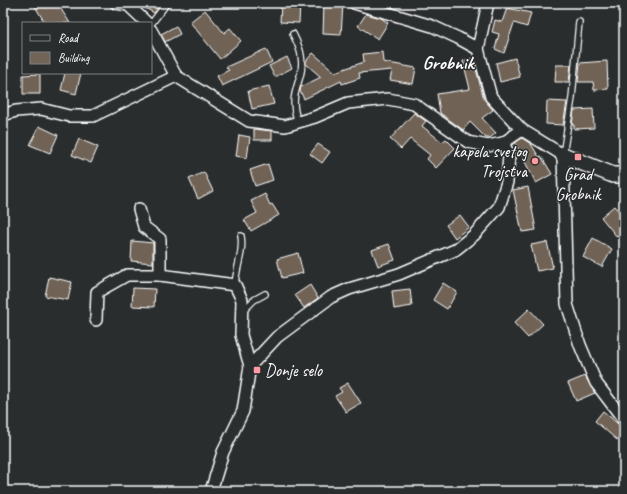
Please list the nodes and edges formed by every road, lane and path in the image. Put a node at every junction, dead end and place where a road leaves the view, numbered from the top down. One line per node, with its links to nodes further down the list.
1 (116, 3): 5 (street)
2 (167, 3): 7 (lane)
3 (354, 3): 10 (street)
4 (488, 3): 10 (street)
5 (146, 22)
6 (579, 22): 16 (lane)
7 (152, 23)
8 (152, 32): 11 (street)
9 (293, 34): 13 (lane)
10 (478, 49): 14 (street)
11 (176, 76): 12 (street); 13 (street)
12 (3, 115)
13 (298, 122): 15 (street)
14 (522, 130): 15 (street); 16 (street)
15 (503, 143): 25 (street)
16 (563, 155): 17 (main road); 26 (street)
17 (624, 175)
18 (139, 208): 20 (street)
19 (241, 236): 21 (lane)
20 (160, 275): 21 (street); 24 (street)
21 (235, 285): 23 (street)
22 (266, 294): 23 (lane)
23 (242, 312): 25 (street)
24 (96, 320)
25 (250, 366): 27 (street)
26 (624, 420)
27 (211, 491)

